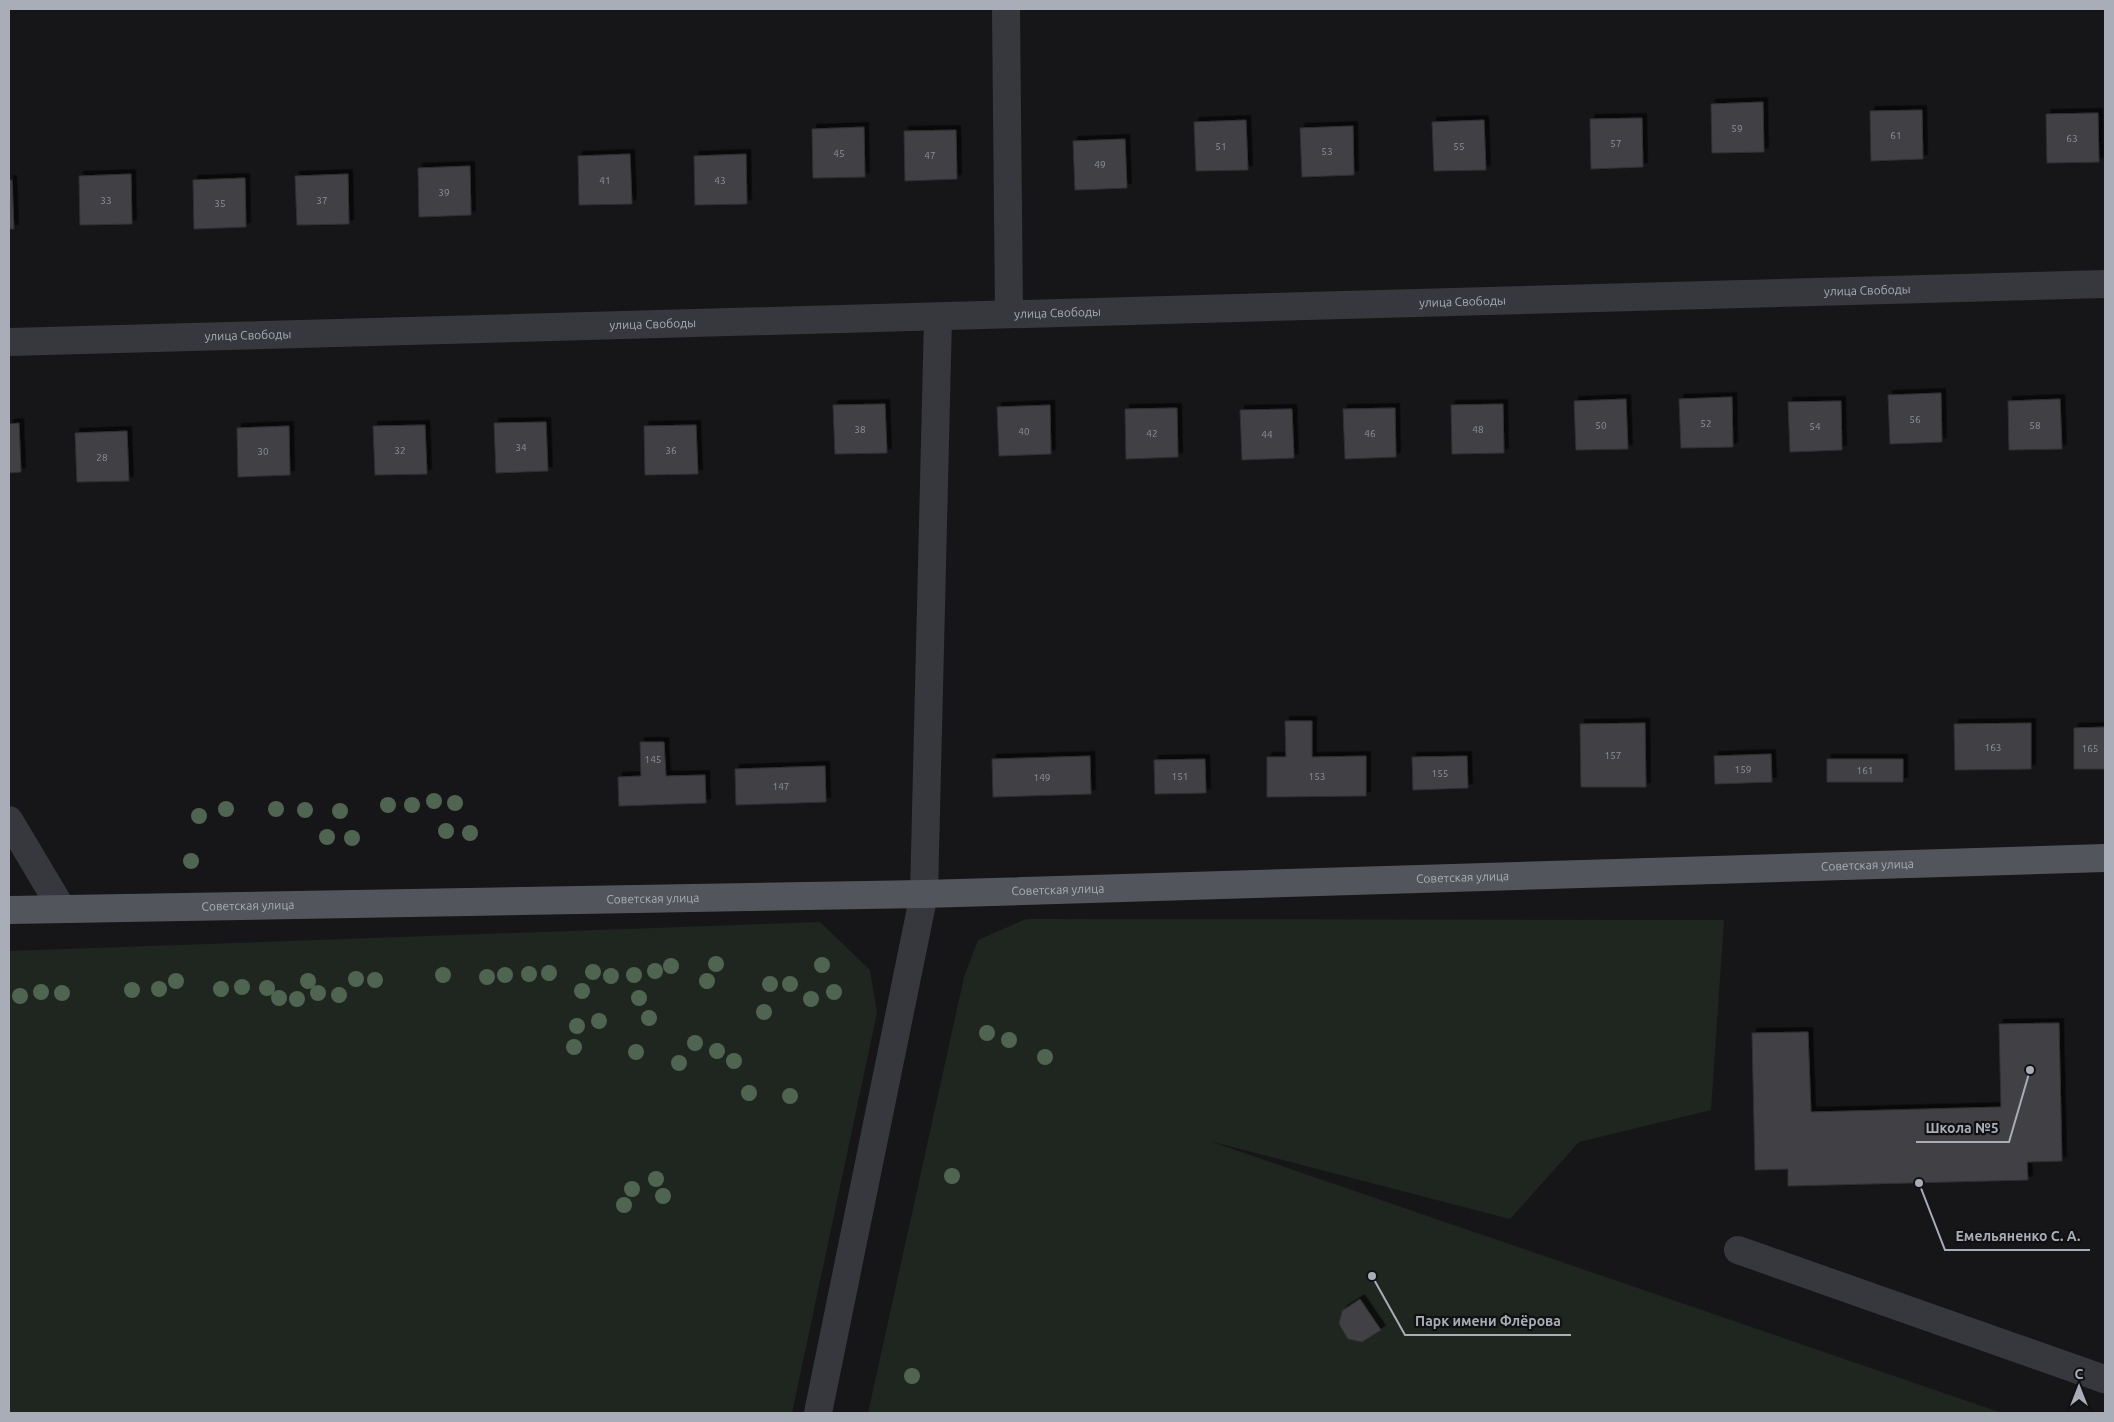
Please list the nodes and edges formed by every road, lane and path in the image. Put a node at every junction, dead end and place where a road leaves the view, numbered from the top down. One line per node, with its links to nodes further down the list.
1 (1006, 9): 3 (street)
2 (2105, 284): 3 (street, улица Свободы)
3 (1009, 313): 4 (street, улица Свободы)
4 (938, 318): 5 (street, улица Свободы); 8 (street)
5 (9, 342)
6 (9, 820): 9 (street)
7 (2105, 858): 8 (main road, Советская улица)
8 (924, 894): 9 (main road, Советская улица); 13 (street)
9 (62, 909): 10 (main road, Советская улица)
10 (9, 910)
11 (1738, 1250): 12 (street)
12 (2105, 1379)
13 (818, 1413)

